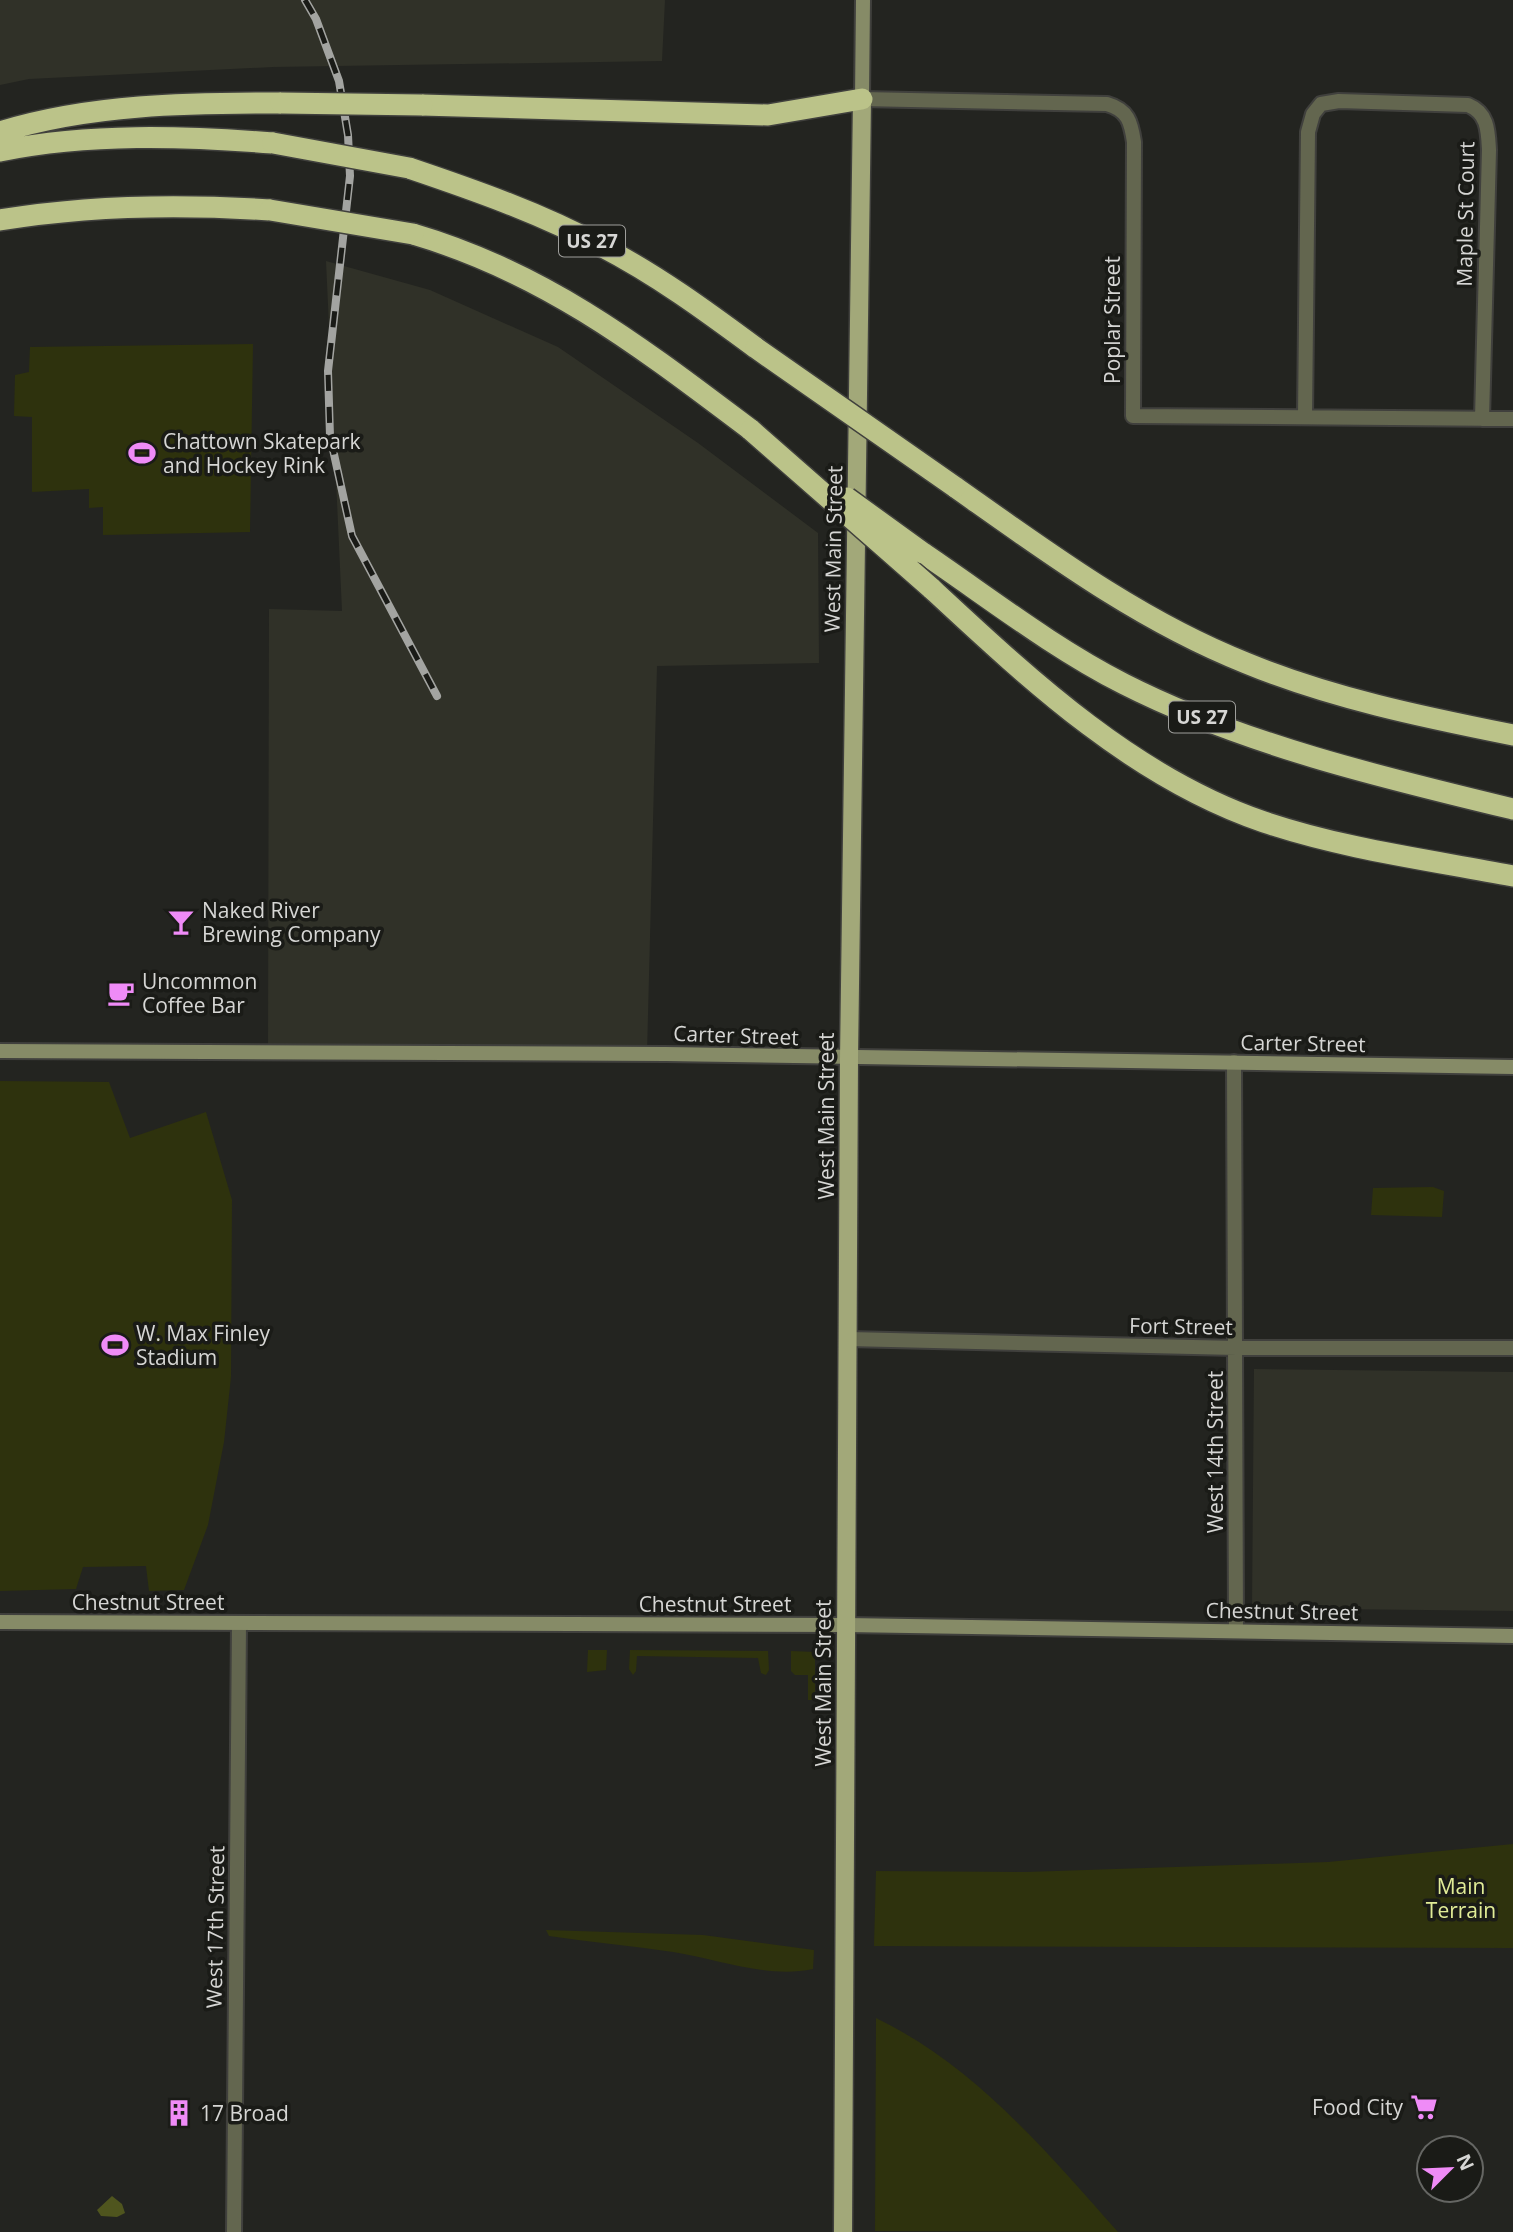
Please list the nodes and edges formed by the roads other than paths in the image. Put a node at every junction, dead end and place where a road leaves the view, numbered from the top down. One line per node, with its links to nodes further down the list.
1 (863, 0): 2 (street, West Main Street)
2 (862, 99): 3 (highway, bridge); 6 (street, Poplar Street); 14 (main road, West Main Street)
3 (0, 132)
4 (0, 150): 10 (highway, US 27, bridge)
5 (0, 220): 9 (highway, US 27, bridge)
6 (1305, 417): 7 (street, Poplar Street); 7 (street, Maple St Court)
7 (1482, 419): 8 (street, Poplar Street)
8 (1513, 419)
9 (751, 430): 11 (highway, US 27, bridge); 12 (highway, bridge)
10 (1513, 735)
11 (1513, 809)
12 (1513, 876)
13 (0, 1051): 14 (street, Carter Street)
14 (849, 1059): 15 (street, Carter Street); 17 (main road, West Main Street)
15 (1234, 1062): 16 (street, Carter Street); 18 (street, West 14th Street)
16 (1513, 1067)
17 (848, 1339): 18 (street, Fort Street); 22 (main road, West Main Street)
18 (1237, 1348): 19 (street, Fort Street); 23 (street, West 14th Street)
19 (1513, 1348)
20 (0, 1622): 21 (street, Chestnut Street)
21 (239, 1623): 22 (street, Chestnut Street); 25 (street, West 17th Street)
22 (846, 1625): 23 (street, Chestnut Street); 26 (main road, West Main Street)
23 (1236, 1631): 24 (street, Chestnut Street)
24 (1513, 1636)
25 (234, 2232)
26 (843, 2232)

